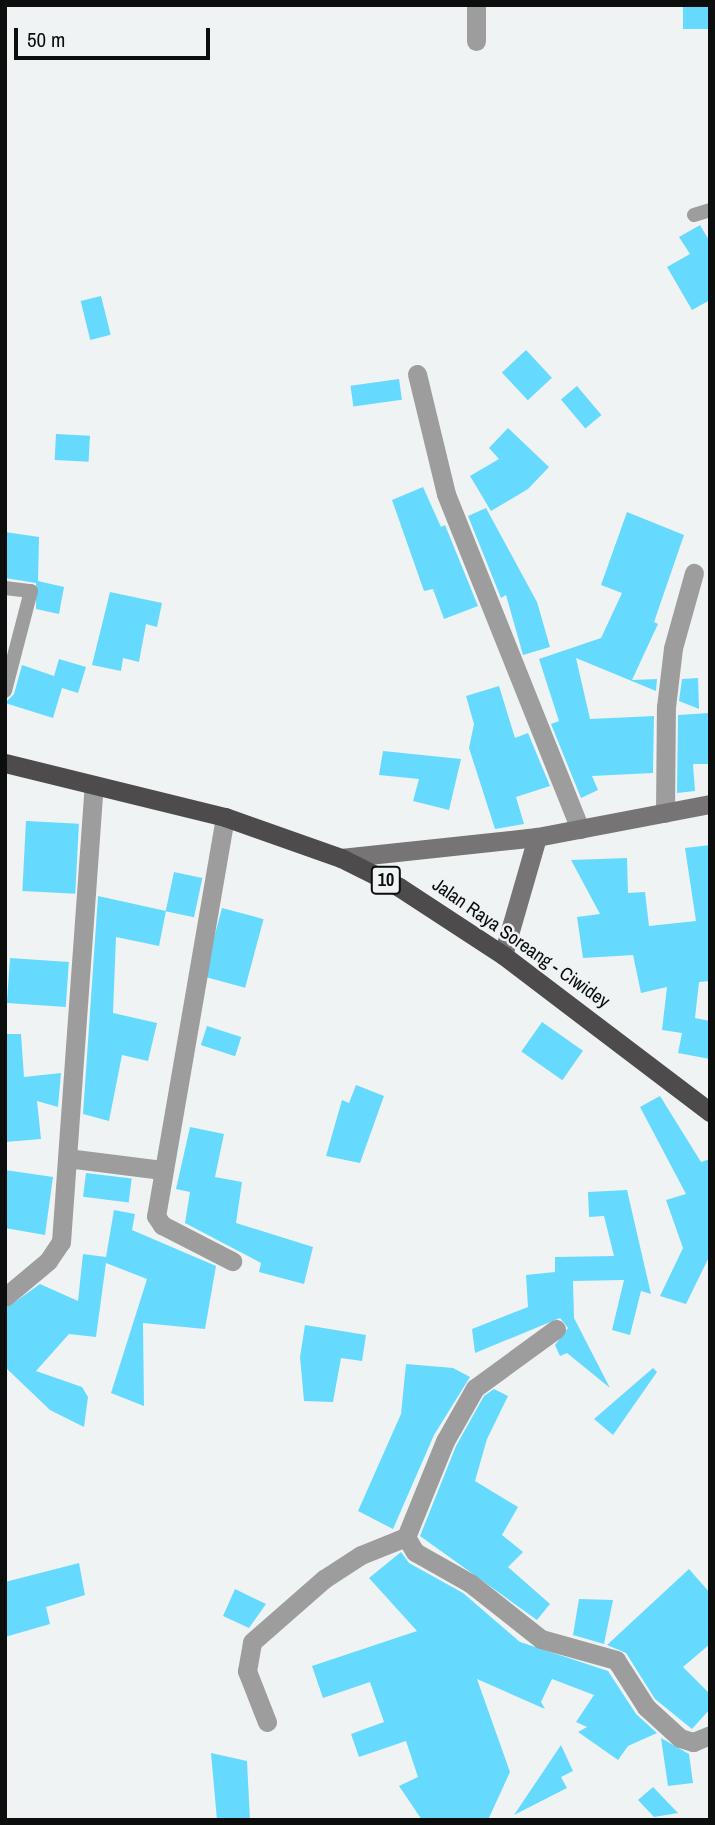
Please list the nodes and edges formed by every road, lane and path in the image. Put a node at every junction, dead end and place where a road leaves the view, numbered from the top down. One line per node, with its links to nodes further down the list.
1 (476, 5): 2 (street)
2 (476, 40)
3 (710, 210): 4 (lane)
4 (694, 215)
5 (417, 374): 14 (street)
6 (694, 573): 12 (street)
7 (5, 588): 8 (lane)
8 (5, 691)
9 (5, 763): 10 (highway, Jalan Raya Soreang - Ciwidey / 10)
10 (94, 785): 13 (highway, Jalan Raya Soreang - Ciwidey / 10); 19 (street)
11 (710, 804): 12 (main road)
12 (665, 813): 14 (main road)
13 (225, 817): 16 (highway, Jalan Raya Soreang - Ciwidey / 10); 20 (street)
14 (580, 829): 15 (main road)
15 (537, 837): 16 (main road); 17 (main road)
16 (341, 858): 17 (highway, Jalan Raya Soreang - Ciwidey / 10)
17 (503, 955): 18 (highway, Jalan Raya Soreang - Ciwidey / 10)
18 (710, 1112)
19 (68, 1158): 20 (street); 22 (street)
20 (162, 1170): 21 (street)
21 (232, 1261)
22 (5, 1297)
23 (555, 1329): 24 (street)
24 (405, 1537): 25 (street); 26 (street)
25 (267, 1722)
26 (710, 1735)

